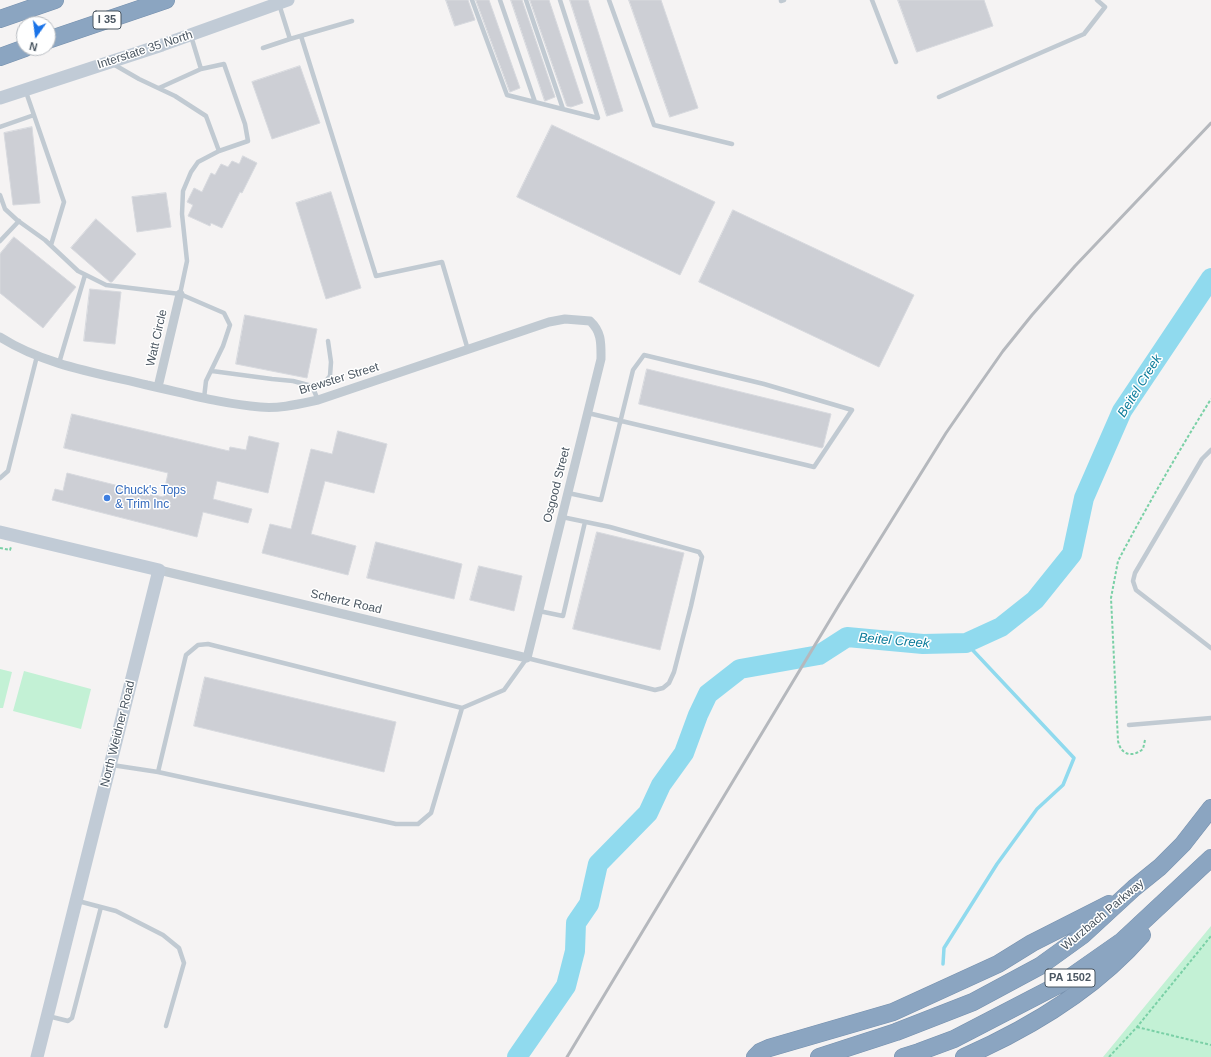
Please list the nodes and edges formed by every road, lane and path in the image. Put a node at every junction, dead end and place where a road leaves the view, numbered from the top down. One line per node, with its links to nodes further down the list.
1 (55, 0): 11 (highway)
2 (166, 0): 15 (highway, I 35)
3 (472, 0): 27 (lane)
4 (500, 0): 27 (lane)
5 (526, 0): 28 (lane)
6 (560, 0): 28 (lane)
7 (609, 0): 31 (lane)
8 (872, 0): 21 (lane)
9 (1097, 0): 25 (lane)
10 (284, 2): 13 (street, Interstate 35 North); 16 (lane)
11 (0, 18)
12 (352, 21): 14 (lane)
13 (190, 35): 20 (street, Interstate 35 North); 22 (lane)
14 (301, 36): 16 (lane); 42 (lane)
15 (56, 37)
16 (290, 39): 17 (lane)
17 (263, 48)
18 (16, 51): 19 (highway)
19 (0, 57)
20 (110, 62): 23 (lane); 24 (street, Interstate 35 North)
21 (896, 62)
22 (201, 69): 23 (lane); 32 (lane)
23 (159, 88): 32 (lane)
24 (25, 89): 26 (street, Interstate 35 North); 29 (lane)
25 (939, 97)
26 (0, 98)
27 (535, 102): 28 (lane)
28 (563, 109)
29 (34, 115): 30 (lane); 36 (lane)
30 (0, 127)
31 (732, 144)
32 (219, 152): 38 (lane)
33 (0, 195): 34 (lane)
34 (19, 221): 35 (lane); 36 (lane)
35 (0, 241)
36 (51, 245): 37 (lane)
37 (85, 275): 38 (lane); 44 (lane)
38 (180, 294): 45 (lane); 47 (street, Watt Circle)
39 (590, 321): 42 (street, Brewster Street); 50 (street, Osgood Street)
40 (0, 336): 43 (street, Brewster Street)
41 (328, 341): 46 (lane)
42 (468, 350): 49 (street, Brewster Street)
43 (37, 356): 44 (street, Brewster Street); 53 (lane)
44 (59, 363): 47 (street, Brewster Street)
45 (212, 371): 46 (lane); 48 (lane)
46 (312, 386): 49 (lane)
47 (158, 387): 48 (street, Brewster Street)
48 (204, 398): 49 (street, Brewster Street)
49 (318, 400)
50 (588, 413): 51 (lane); 54 (street, Osgood Street)
51 (620, 420): 51 (lane); 54 (lane)
52 (1211, 450): 62 (lane)
53 (0, 478)
54 (568, 493): 55 (street, Osgood Street)
55 (562, 517): 56 (lane); 61 (street, Osgood Street)
56 (585, 522): 61 (lane); 63 (lane)
57 (0, 532): 60 (street)
58 (0, 548): 59 (path)
59 (6, 549)
60 (159, 570): 63 (street, Schertz Road); 67 (street, North Weidner Road)
61 (539, 611): 63 (street, Osgood Street)
62 (1211, 648)
63 (527, 658): 64 (lane)
64 (462, 708): 68 (lane); 68 (lane)
65 (1211, 718): 66 (lane)
66 (1129, 725)
67 (110, 765): 68 (lane); 72 (street, North Weidner Road)
68 (158, 772)
69 (1211, 808): 71 (highway, Wurzbach Parkway / PA 1502)
70 (1211, 858): 73 (highway, PA 1502)
71 (1134, 888): 82 (highway); 83 (highway, Wurzbach Parkway / PA 1502)
72 (76, 901): 74 (lane); 76 (street, North Weidner Road)
73 (1163, 903): 80 (highway); 84 (highway, PA 1502)
74 (101, 907): 76 (lane); 77 (lane)
75 (1211, 936): 78 (path)
76 (47, 1016): 81 (street, North Weidner Road)
77 (166, 1026)
78 (1137, 1027): 79 (path); 85 (path)
79 (1211, 1045)
80 (973, 1055)
81 (37, 1057)
82 (755, 1057)
83 (819, 1057)
84 (903, 1057)
85 (1109, 1057)

